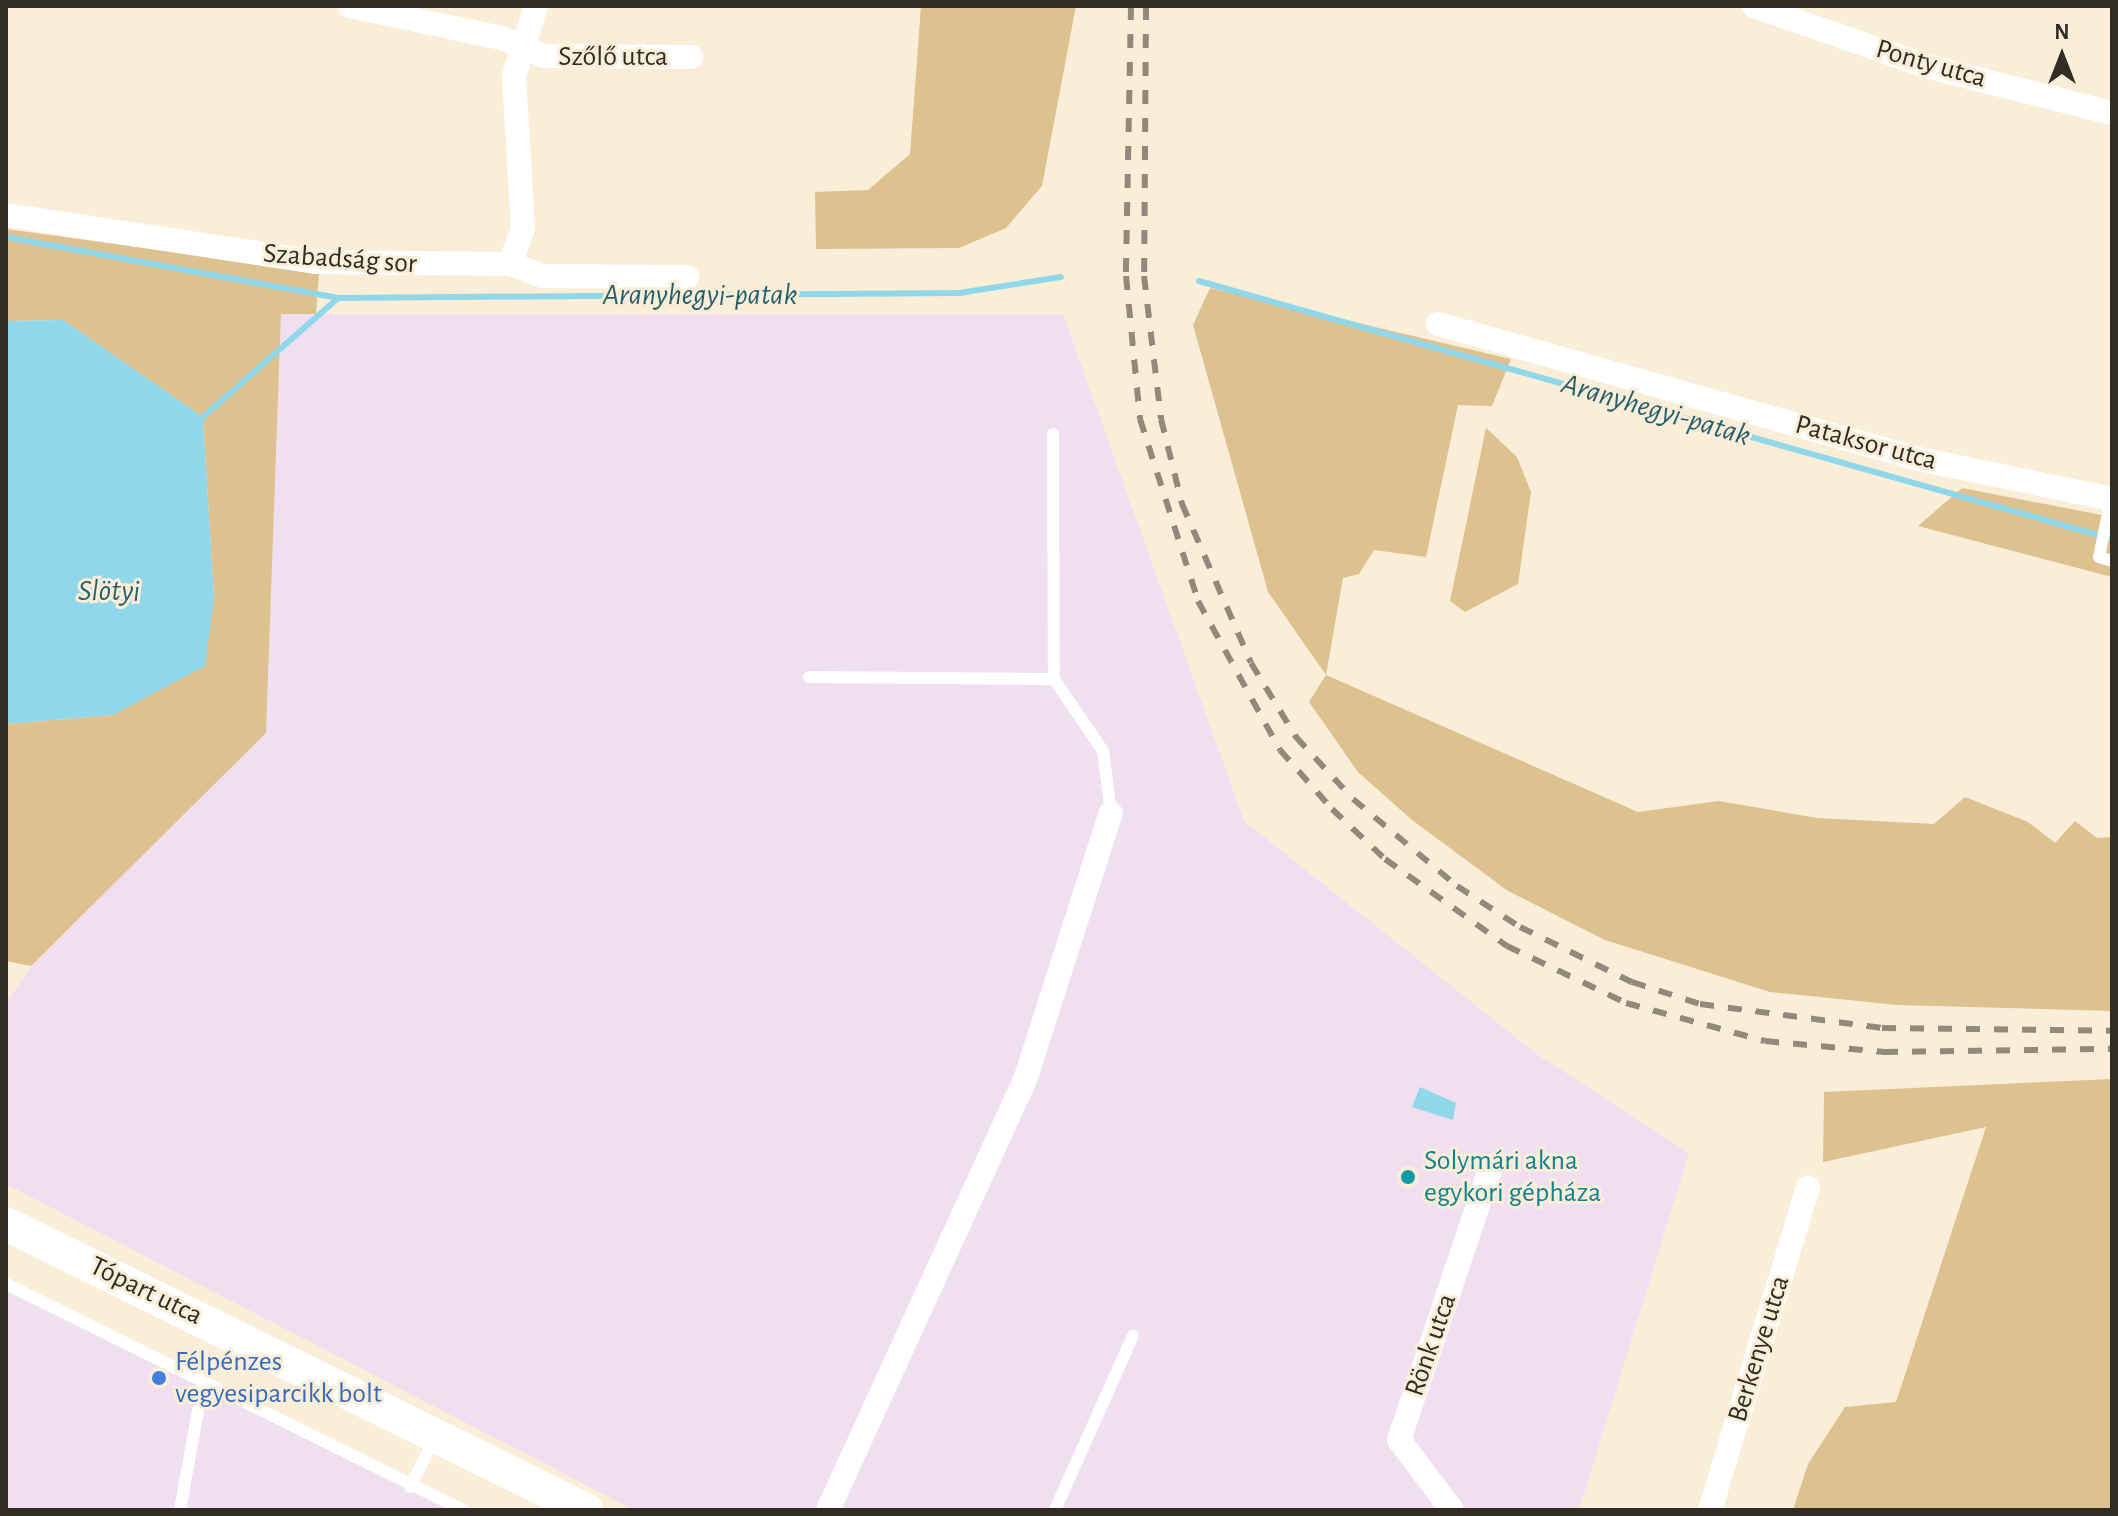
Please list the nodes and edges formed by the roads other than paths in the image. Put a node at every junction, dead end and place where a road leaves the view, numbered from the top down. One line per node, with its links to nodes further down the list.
1 (350, 6): 4 (street, Szőlő utca)
2 (536, 6): 4 (street)
3 (1754, 6): 6 (street, Ponty utca)
4 (527, 49): 5 (street, Szőlő utca); 8 (street)
5 (691, 57)
6 (2112, 113)
7 (6, 215): 8 (street, Szabadság sor)
8 (510, 264): 9 (street, Szabadság sor)
9 (680, 277)
10 (1438, 324): 12 (street, Pataksor utca)
11 (1053, 434): 15 (lane)
12 (2112, 499): 13 (lane)
13 (2112, 561)
14 (809, 677): 15 (lane)
15 (1054, 679): 16 (lane)
16 (1111, 813): 28 (street)
17 (1491, 1166): 30 (street, Rönk utca)
18 (1808, 1188): 31 (street, Berkenye utca)
19 (6, 1224): 23 (main road, Tópart utca)
20 (6, 1284): 22 (lane)
21 (1133, 1336): 29 (lane)
22 (203, 1383): 24 (lane); 25 (lane)
23 (438, 1433): 24 (lane); 27 (main road, Tópart utca)
24 (410, 1487): 26 (lane)
25 (180, 1510)
26 (463, 1510)
27 (586, 1510)
28 (828, 1510)
29 (1055, 1510)
30 (1452, 1510)
31 (1710, 1510)

